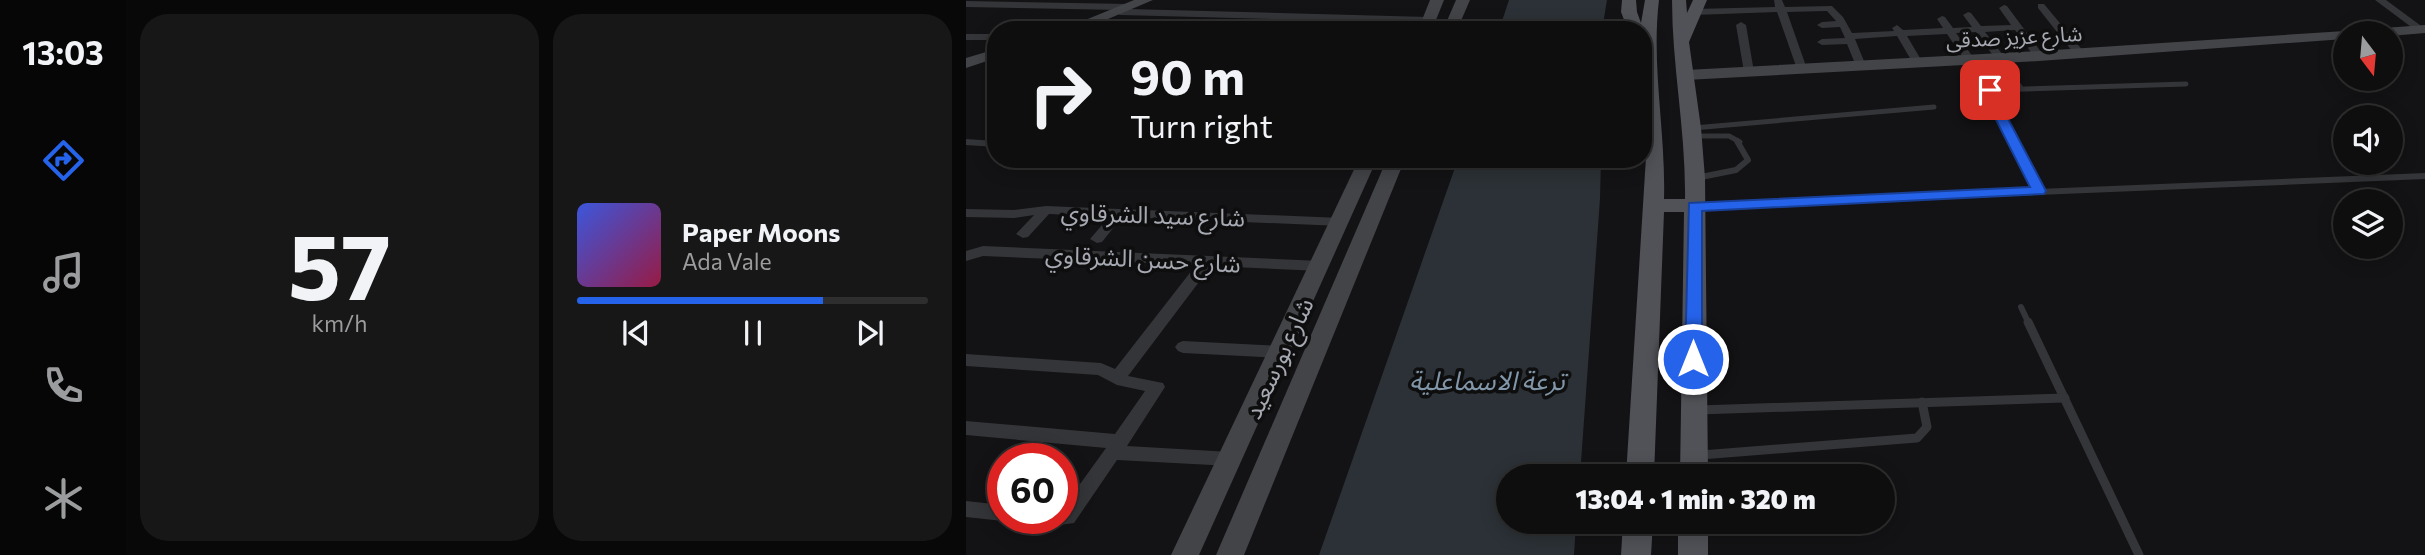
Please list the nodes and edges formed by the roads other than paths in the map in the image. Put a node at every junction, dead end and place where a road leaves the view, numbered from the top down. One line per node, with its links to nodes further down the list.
1 (1146, 0): 12 (street)
2 (1437, 0): 17 (street)
3 (1463, 0): 18 (street)
4 (1629, 0): 19 (main road)
5 (1652, 0): 20 (main road)
6 (2380, 0): 27 (street)
7 (966, 4): 12 (street)
8 (1691, 4): 9 (street); 45 (main road)
9 (1779, 5): 21 (street); 43 (street)
10 (2041, 6): 35 (street)
11 (2004, 8): 24 (street)
12 (1125, 10): 15 (street); 16 (street)
13 (1968, 15): 26 (street)
14 (1942, 19): 28 (street)
15 (1094, 21)
16 (1346, 21)
17 (1429, 21)
18 (1454, 21)
19 (1634, 21)
20 (1646, 21)
21 (1841, 24): 22 (street); 33 (street)
22 (1822, 25)
23 (1741, 26): 44 (street)
24 (2018, 27): 26 (street); 37 (street)
25 (1898, 29): 28 (street); 33 (street); 41 (street)
26 (1979, 29): 28 (street); 38 (street)
27 (2423, 29): 29 (street)
28 (1950, 31): 39 (street)
29 (2403, 31)
30 (2333, 36): 35 (street, شارع عزيز صدقى)
31 (966, 37): 32 (street)
32 (987, 37)
33 (1849, 38): 34 (street); 42 (street)
34 (1822, 42)
35 (2080, 54): 37 (street, شارع عزيز صدقى)
36 (987, 56): 40 (street)
37 (2039, 56): 38 (street, شارع عزيز صدقى)
38 (2000, 59): 39 (street, شارع عزيز صدقى); 47 (lane)
39 (1970, 60): 41 (street, شارع عزيز صدقى)
40 (966, 63)
41 (1918, 63): 42 (street, شارع عزيز صدقى)
42 (1860, 66): 43 (street, شارع عزيز صدقى)
43 (1802, 69): 44 (street, شارع عزيز صدقى)
44 (1749, 72): 45 (street, شارع عزيز صدقى)
45 (1686, 75): 49 (main road)
46 (2186, 84): 47 (lane)
47 (2021, 88): 58 (lane)
48 (1934, 107): 49 (lane)
49 (1693, 132): 57 (main road); 57 (lane)
50 (966, 142): 52 (street)
51 (1652, 142): 55 (main road)
52 (987, 143)
53 (1364, 168): 64 (street, شارع بورسعيد)
54 (1392, 168): 90 (street, شارع بورسعيد)
55 (1655, 174): 57 (main road); 60 (main road)
56 (2425, 176): 58 (lane)
57 (1695, 178): 59 (main road)
58 (2039, 191): 59 (lane)
59 (1694, 206): 60 (main road); 77 (main road)
60 (1654, 207): 81 (main road)
61 (1046, 210): 62 (street, شارع سيد الشرقاوي); 63 (street, شارع سيد الشرقاوي); 65 (street)
62 (966, 213)
63 (1119, 213): 64 (street, شارع سيد الشرقاوي); 66 (street)
64 (1341, 222): 69 (street, شارع بورسعيد)
65 (1023, 234)
66 (1097, 239)
67 (966, 257): 68 (street, شارع حسن الشرقاوي)
68 (1207, 261): 69 (street, شارع حسن الشرقاوي); 74 (street)
69 (1321, 266): 72 (street, شارع بورسعيد)
70 (2021, 307): 75 (lane)
71 (1183, 347): 72 (street)
72 (1281, 352): 80 (street, شارع بورسعيد)
73 (966, 360): 74 (street)
74 (1117, 378): 79 (street)
75 (2065, 398): 76 (lane); 93 (lane)
76 (1922, 402): 77 (lane); 83 (lane)
77 (1693, 410): 82 (main road)
78 (966, 428): 79 (street)
79 (1117, 447): 80 (street); 84 (street)
80 (1231, 459): 89 (street, شارع بورسعيد)
81 (1641, 464)
82 (1694, 464)
83 (1710, 464)
84 (1078, 496)
85 (966, 509): 86 (street)
86 (987, 511)
87 (1637, 534): 91 (main road)
88 (1693, 534): 92 (main road)
89 (1185, 555)
90 (1230, 555)
91 (1636, 555)
92 (1693, 555)
93 (2139, 555)

